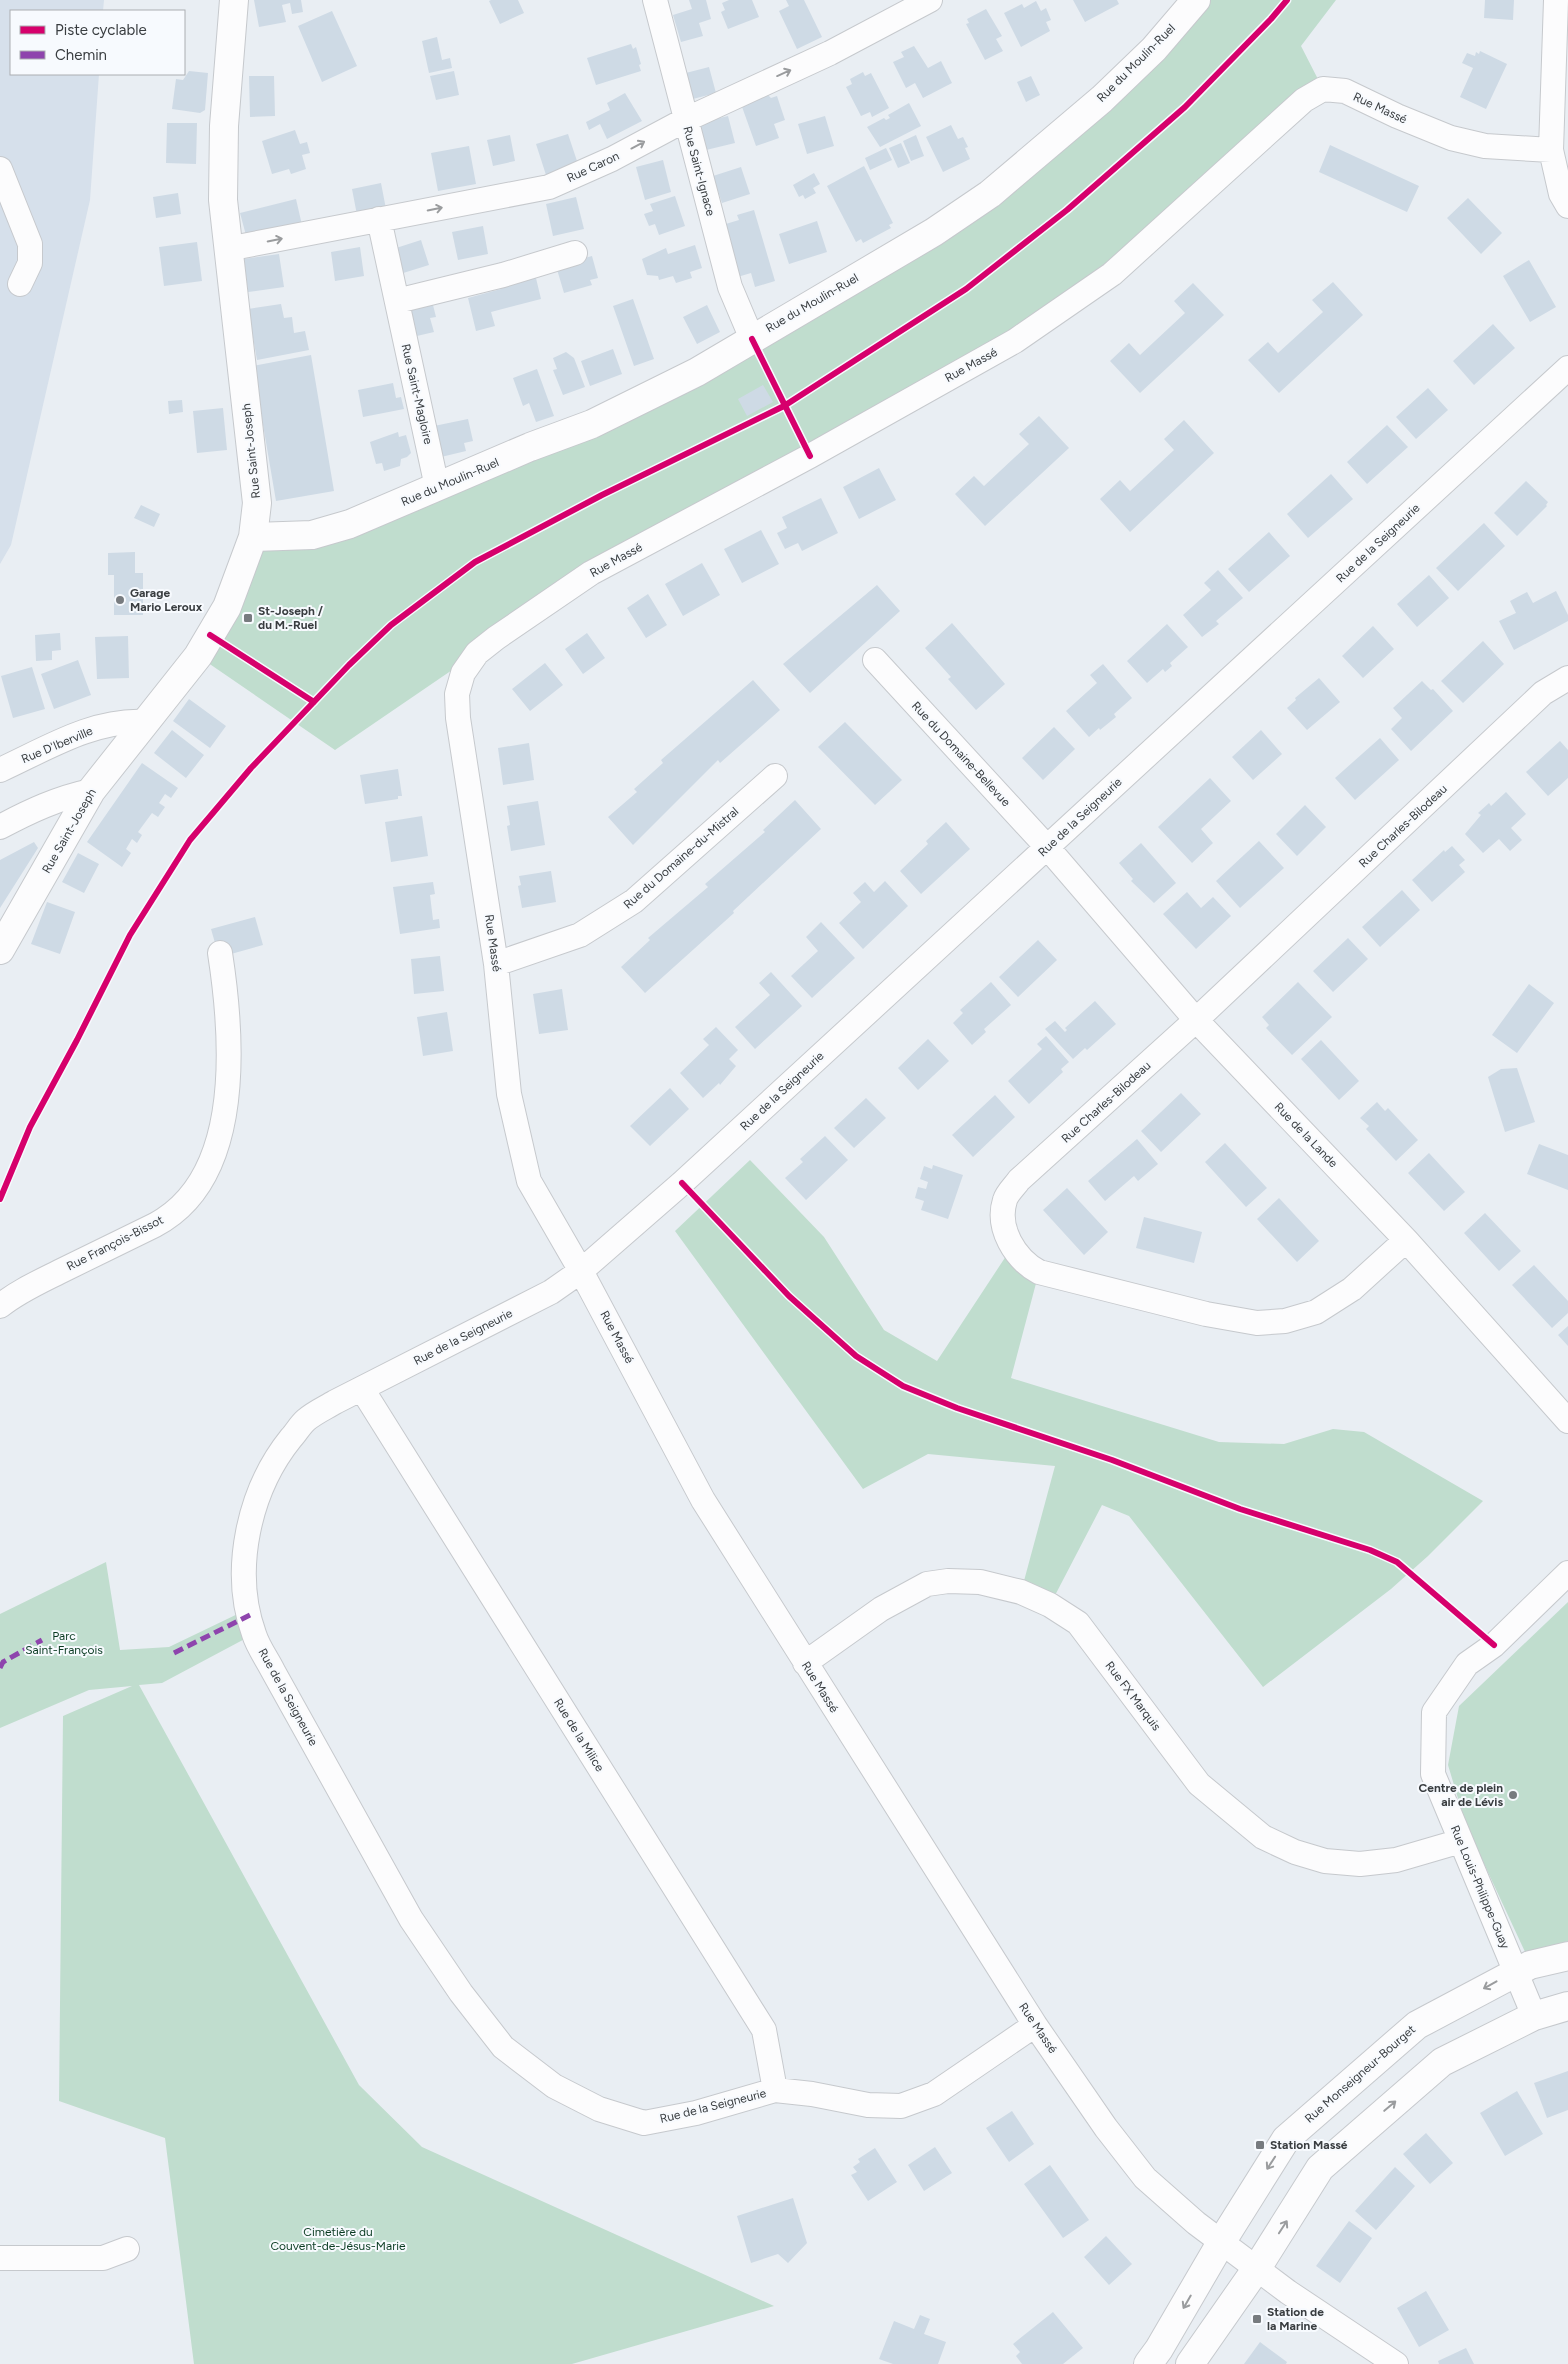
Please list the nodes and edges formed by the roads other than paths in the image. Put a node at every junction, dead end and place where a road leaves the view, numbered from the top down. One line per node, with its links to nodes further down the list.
1 (234, 0): 11 (street, Rue Saint-Joseph)
2 (655, 0): 6 (street, Rue Saint-Ignace)
3 (928, 0): 6 (street, Rue Caron, one-way to 3)
4 (1196, 0): 15 (street, Rue du Moulin-Ruel)
5 (1556, 0): 7 (street)
6 (685, 120): 10 (street, Rue Caron, one-way to 6); 15 (street, Rue Saint-Ignace)
7 (1551, 150): 9 (street); 29 (street, Rue Massé)
8 (0, 169): 13 (street)
9 (1568, 206)
10 (379, 220): 11 (street, Rue Caron, one-way to 10); 14 (street, Rue Saint-Magloire)
11 (227, 249): 18 (street, Rue Saint-Joseph)
12 (575, 253): 14 (street)
13 (20, 284)
14 (397, 301): 17 (street, Rue Saint-Magloire)
15 (752, 339): 17 (street, Rue du Moulin-Ruel)
16 (1568, 368): 26 (street, Rue de la Seigneurie)
17 (438, 487): 18 (street, Rue du Moulin-Ruel)
18 (253, 537): 21 (street, Rue Saint-Joseph)
19 (875, 660): 26 (street, Rue du Domaine-Bellevue)
20 (1568, 678): 30 (street, Rue Charles-Bilodeau)
21 (145, 722): 22 (street, Rue D'Iberville); 24 (street, Rue Saint-Joseph)
22 (0, 770)
23 (775, 776): 29 (street, Rue du Domaine-du-Mistral)
24 (91, 791): 25 (street); 27 (street, Rue Saint-Joseph)
25 (0, 827)
26 (1047, 847): 30 (street, Rue de la Lande); 32 (street, Rue de la Seigneurie)
27 (3, 942)
28 (220, 954): 33 (street, Rue François-Bissot)
29 (496, 964): 32 (street, Rue Massé)
30 (1196, 1020): 31 (street, Rue de la Lande); 31 (street, Rue Charles-Bilodeau)
31 (1406, 1240): 35 (street, Rue de la Lande)
32 (582, 1270): 34 (street, Rue de la Seigneurie); 37 (street, Rue Massé)
33 (0, 1306)
34 (362, 1389): 44 (street, Rue de la Milice); 44 (street, Rue de la Seigneurie)
35 (1568, 1421)
36 (1568, 1573): 38 (street, Rue Louis-Philippe-Guay)
37 (805, 1663): 38 (street, Rue FX Marquis); 43 (street, Rue Massé)
38 (1460, 1840): 40 (street, Rue Louis-Philippe-Guay)
39 (1568, 1956): 40 (street, Rue Monseigneur-Bourget)
40 (1516, 1971): 42 (street, Rue Louis-Philippe-Guay); 45 (street, Rue Monseigneur-Bourget, one-way to 45)
41 (1568, 2006): 42 (street)
42 (1534, 2016): 48 (street, one-way to 42)
43 (1035, 2025): 44 (street, Rue de la Seigneurie); 45 (street, Rue Massé)
44 (775, 2090)
45 (1222, 2241): 48 (street, Rue Massé); 49 (street, Rue Monseigneur-Bourget, one-way to 49)
46 (127, 2249): 47 (street)
47 (0, 2258)
48 (1257, 2268): 50 (street); 51 (street, Rue Massé)
49 (1148, 2364)
50 (1190, 2364)
51 (1396, 2364)

